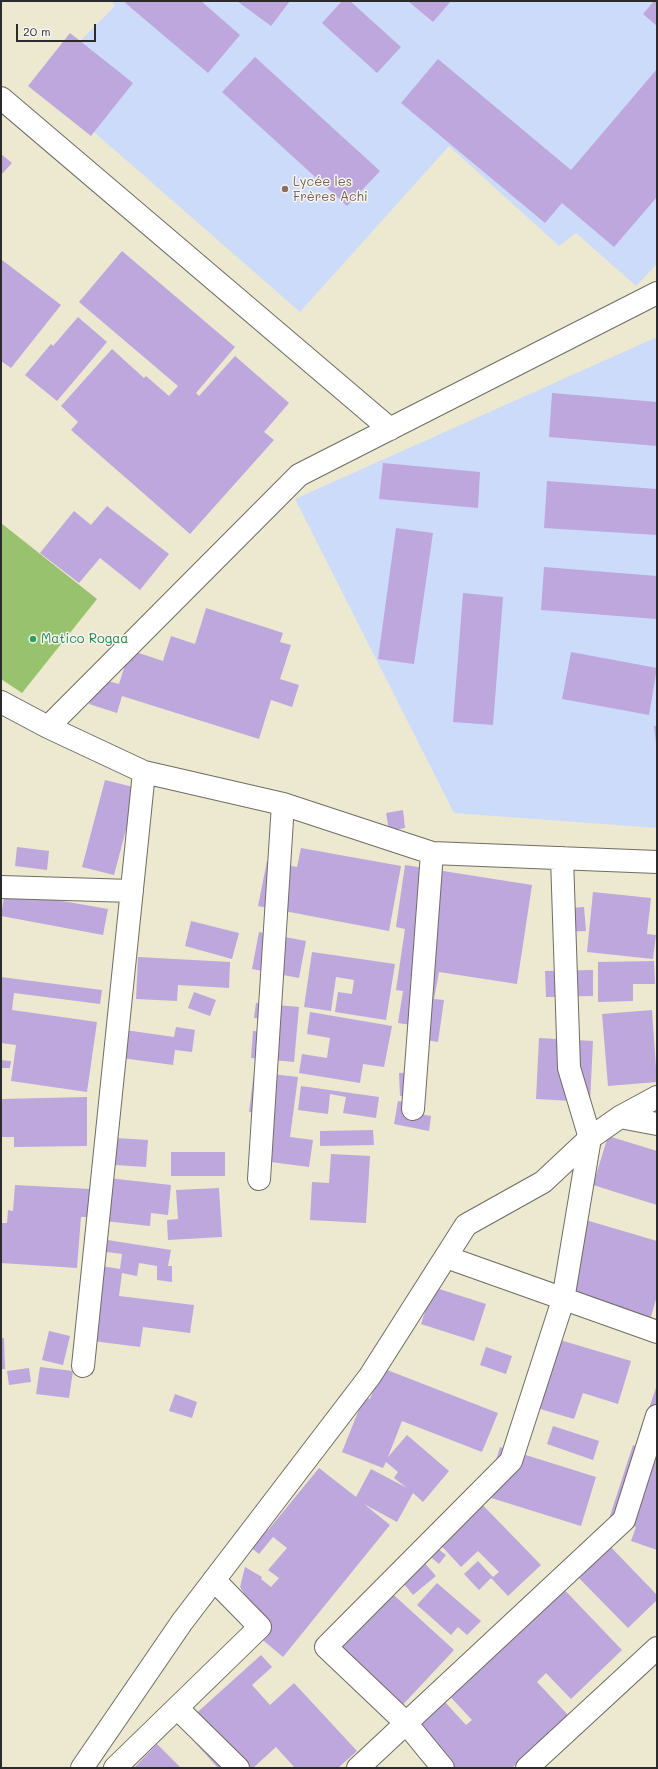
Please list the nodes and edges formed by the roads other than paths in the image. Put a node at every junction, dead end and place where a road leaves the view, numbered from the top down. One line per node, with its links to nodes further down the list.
1 (1, 98): 3 (street)
2 (656, 293): 3 (street)
3 (390, 429): 5 (street)
4 (1, 702): 5 (street)
5 (48, 727): 6 (street)
6 (144, 772): 7 (street); 12 (street)
7 (283, 804): 8 (street); 18 (street)
8 (432, 853): 9 (street); 14 (street)
9 (562, 858): 10 (street); 17 (street)
10 (657, 862)
11 (1, 887): 12 (street)
12 (132, 891): 22 (street)
13 (657, 1097): 15 (street)
14 (413, 1109)
15 (620, 1117): 16 (street); 17 (street)
16 (657, 1124)
17 (590, 1138): 19 (street); 20 (street)
18 (259, 1179)
19 (446, 1257): 20 (street); 24 (street)
20 (563, 1300): 21 (street); 27 (street)
21 (657, 1332)
22 (82, 1366)
23 (657, 1416): 27 (street)
24 (214, 1580): 26 (street); 28 (street)
25 (657, 1648): 33 (street)
26 (177, 1708): 29 (street); 30 (street)
27 (406, 1723): 31 (street); 32 (street)
28 (82, 1768)
29 (115, 1768)
30 (238, 1768)
31 (358, 1768)
32 (443, 1768)
33 (527, 1768)

